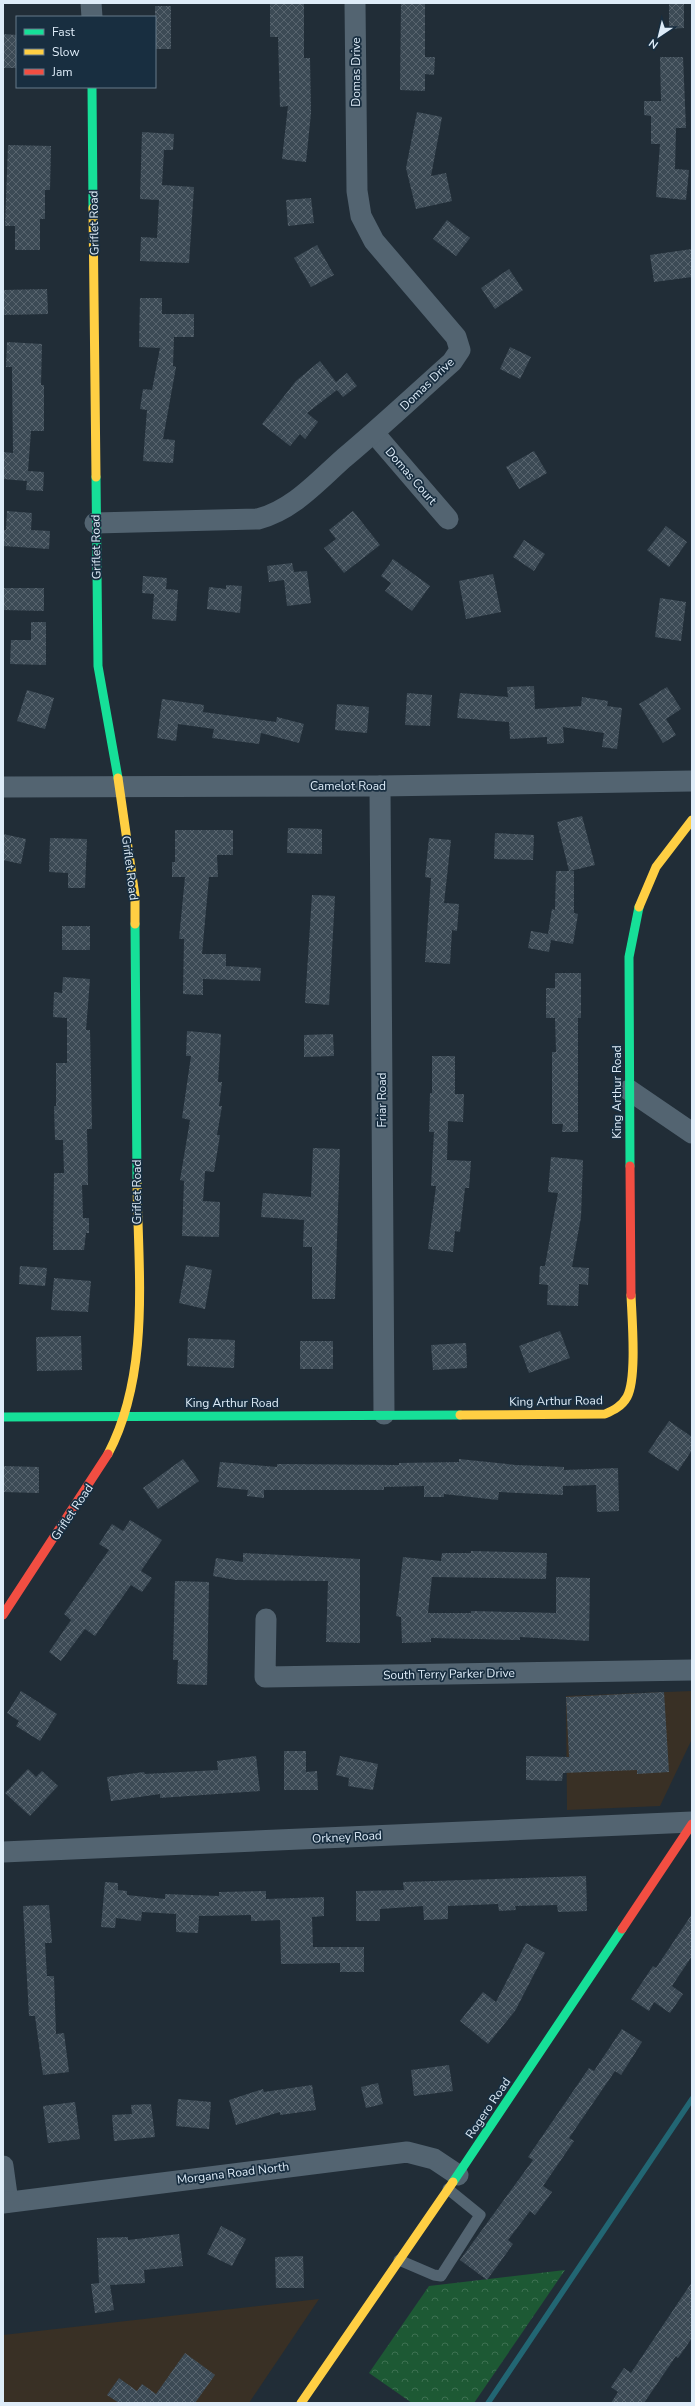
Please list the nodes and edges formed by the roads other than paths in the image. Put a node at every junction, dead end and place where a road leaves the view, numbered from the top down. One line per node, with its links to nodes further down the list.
1 (91, 3): 3 (street)
2 (355, 3): 5 (street, Domas Drive)
3 (92, 16)
4 (92, 88): 7 (street, Griflet Road)
5 (374, 433): 6 (street, Domas Court); 7 (street, Domas Drive)
6 (448, 519)
7 (95, 523): 9 (street, Griflet Road)
8 (692, 781): 10 (street, Camelot Road)
9 (119, 786): 10 (street, Camelot Road); 11 (street, Camelot Road); 16 (street, Griflet Road)
10 (380, 786): 15 (street, Friar Road)
11 (3, 788)
12 (692, 820): 13 (street, King Arthur Road)
13 (629, 1090): 14 (street); 15 (street, King Arthur Road)
14 (692, 1133)
15 (384, 1414): 16 (street, King Arthur Road)
16 (125, 1415): 17 (street, King Arthur Road); 18 (street, Griflet Road)
17 (3, 1417)
18 (3, 1615)
19 (266, 1619): 20 (street, South Terry Parker Drive)
20 (692, 1670)
21 (692, 1823): 22 (street, Orkney Road); 24 (street, Rogero Road)
22 (3, 1852)
23 (3, 2166): 25 (street)
24 (453, 2182): 25 (street, Morgana Road North); 26 (street, Rogero Road); 26 (lane)
25 (5, 2202)
26 (399, 2260): 27 (street, Rogero Road)
27 (301, 2403)

